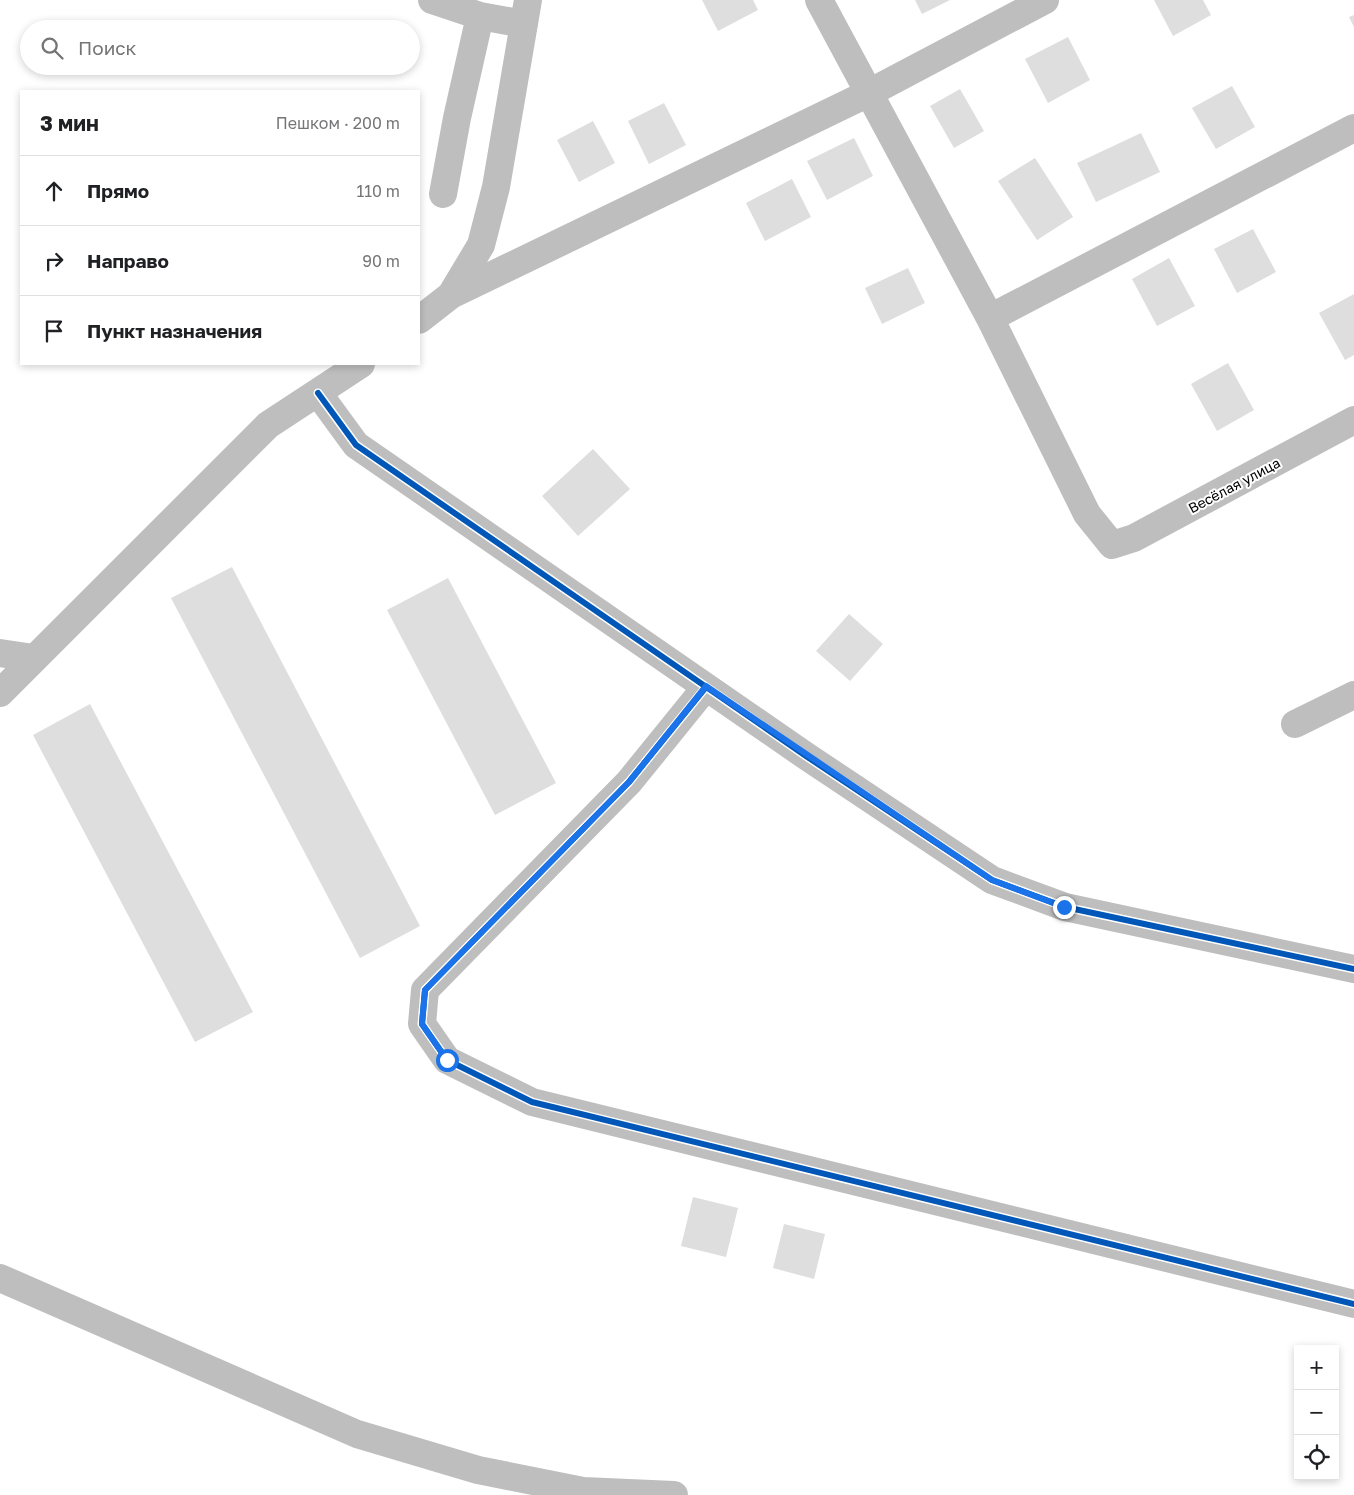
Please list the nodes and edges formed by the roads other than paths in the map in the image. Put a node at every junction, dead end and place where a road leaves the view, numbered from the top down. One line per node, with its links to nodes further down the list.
1 (432, 0): 5 (street)
2 (819, 0): 6 (street)
3 (1044, 0): 6 (street)
4 (526, 12): 5 (street); 9 (street)
5 (480, 16): 8 (street)
6 (869, 93): 9 (street); 10 (street)
7 (1354, 128): 10 (street)
8 (443, 194)
9 (451, 295): 11 (street)
10 (990, 318): 14 (street, Весёлая улица)
11 (420, 319)
12 (360, 365): 13 (street)
13 (318, 393): 16 (street); 17 (street)
14 (1354, 420)
15 (0, 653): 16 (street)
16 (34, 658): 18 (street)
17 (706, 686): 21 (street); 23 (street)
18 (0, 693)
19 (1354, 695): 20 (street)
20 (1295, 724)
21 (1354, 969)
22 (0, 1278): 24 (street)
23 (1354, 1304)
24 (674, 1495)

